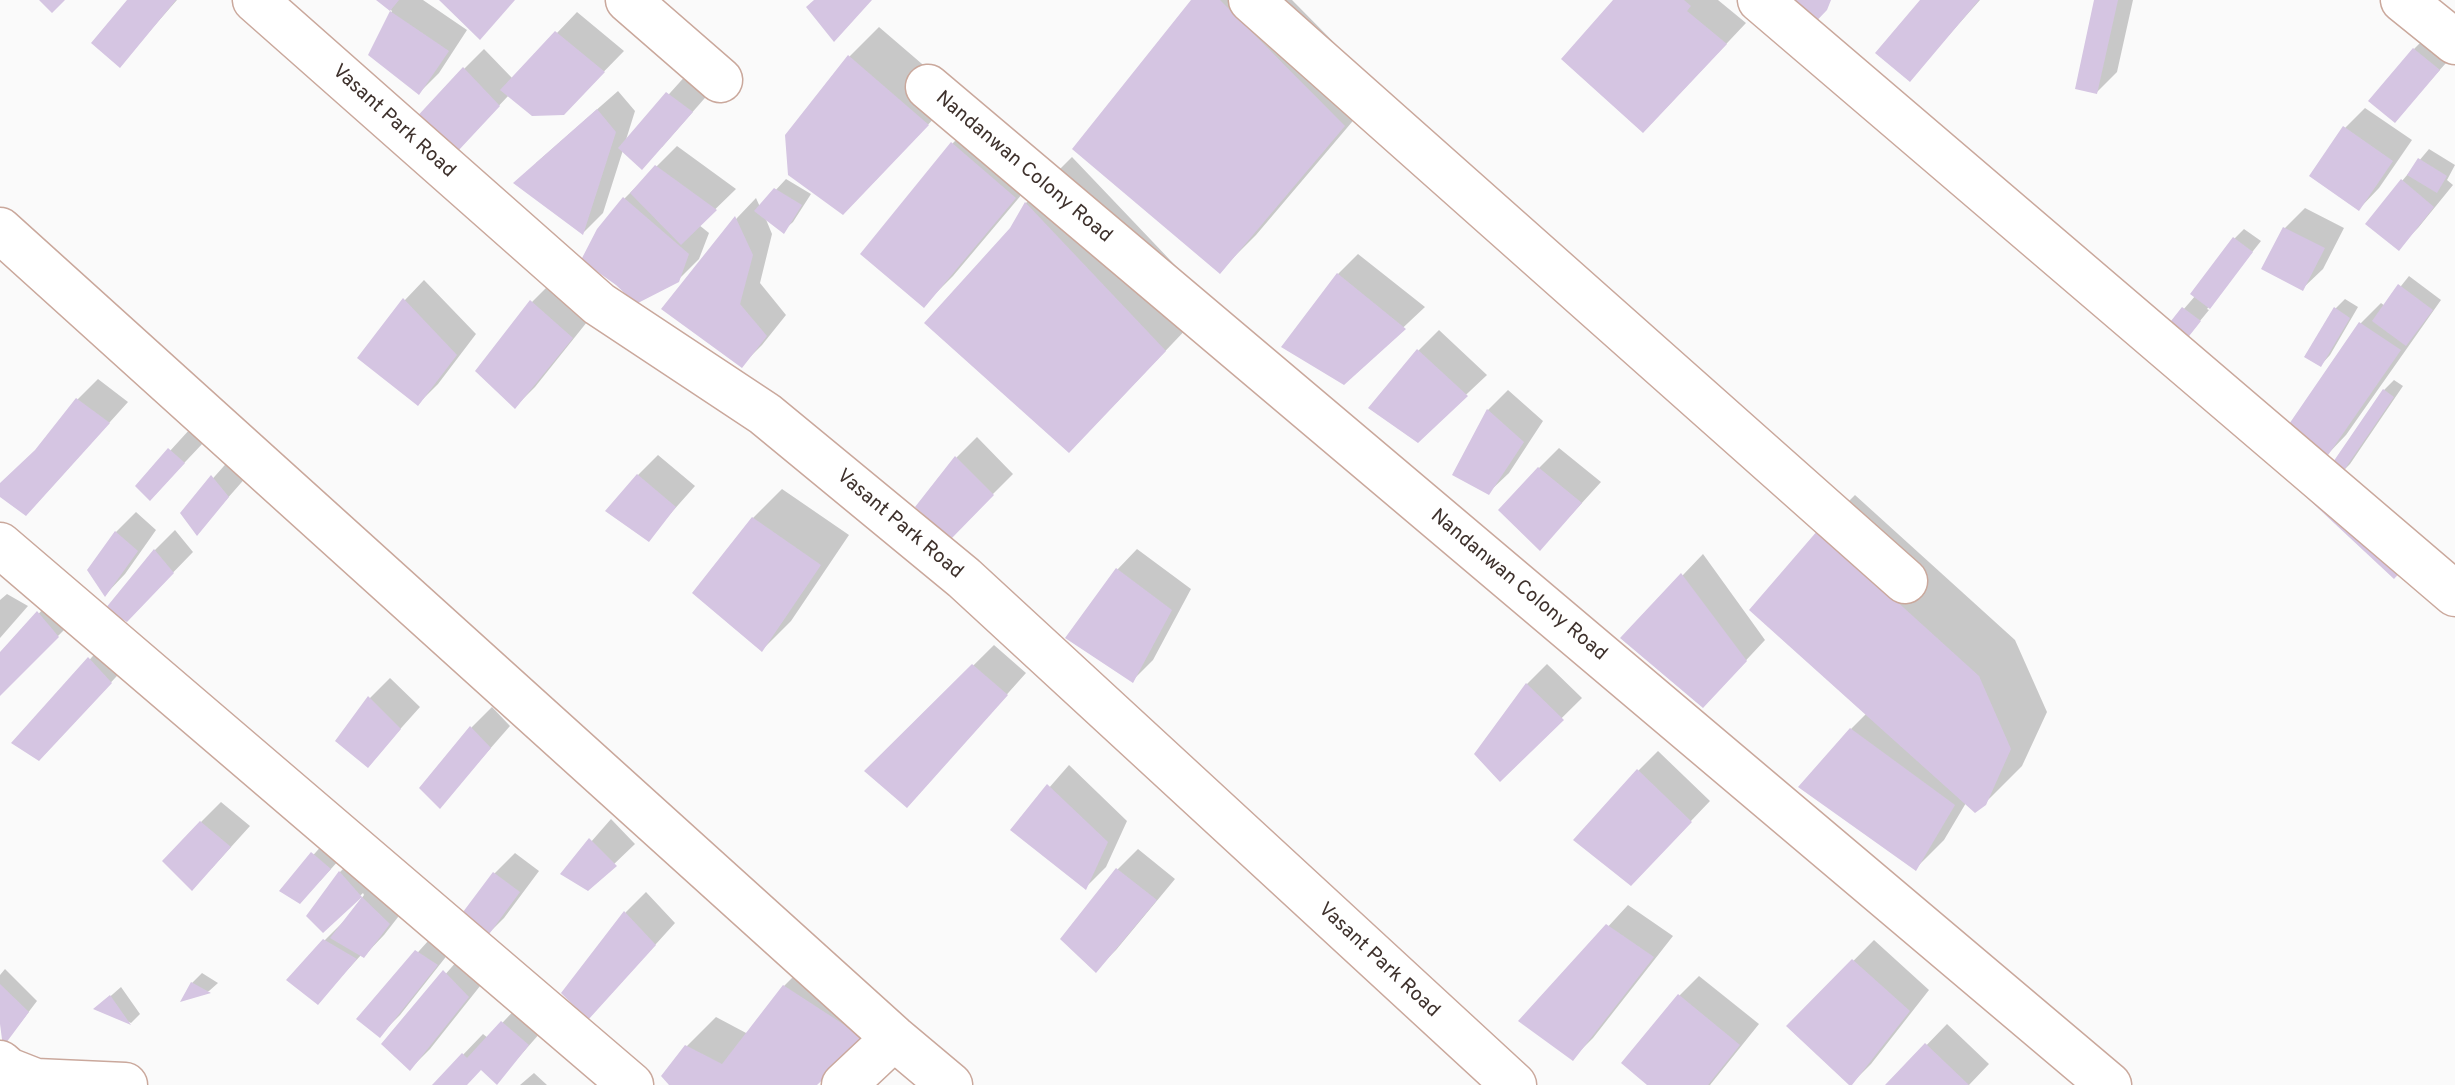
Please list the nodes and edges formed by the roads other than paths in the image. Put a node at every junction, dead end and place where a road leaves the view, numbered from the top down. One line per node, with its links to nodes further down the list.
1 (255, 0): 19 (street, Vasant Park Road)
2 (628, 0): 7 (street)
3 (1251, 0): 11 (street)
4 (1760, 0): 12 (street)
5 (2403, 0): 6 (street)
6 (2455, 42)
7 (720, 80)
8 (928, 87): 20 (street, Nandanwan Colony Road)
9 (0, 230): 13 (street)
10 (0, 545): 16 (street)
11 (1905, 581)
12 (2455, 594)
13 (894, 1038): 17 (street); 18 (street)
14 (0, 1063): 15 (street)
15 (125, 1085)
16 (631, 1085)
17 (844, 1085)
18 (950, 1085)
19 (1514, 1085)
20 (2109, 1085)

